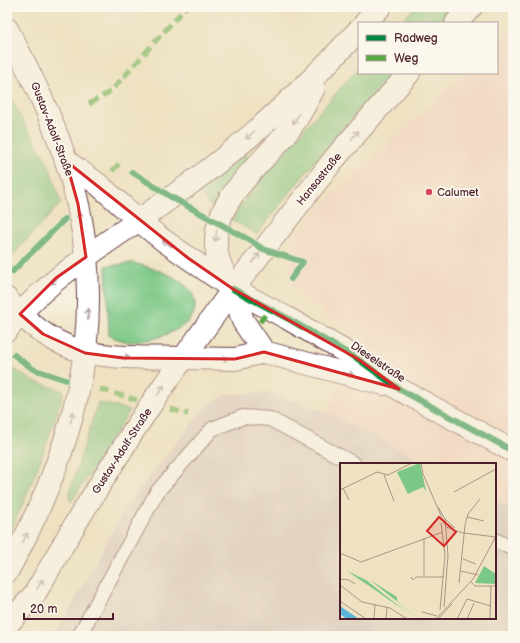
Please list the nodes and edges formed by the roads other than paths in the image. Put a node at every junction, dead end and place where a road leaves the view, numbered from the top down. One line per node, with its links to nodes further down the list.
1 (380, 7): 3 (main road)
2 (471, 7): 4 (main road)
3 (366, 22)
4 (457, 22)
5 (7, 29): 9 (main road, Gustav-Adolf-Straße)
6 (358, 31): 7 (main road)
7 (330, 61): 10 (main road, one-way to 10); 12 (main road, one-way to 12)
8 (408, 74): 12 (main road, Hansastraße, one-way to 8)
9 (66, 161): 10 (main road); 11 (main road, Gustav-Adolf-Straße, one-way to 9)
10 (138, 220): 11 (main road); 12 (main road, one-way to 10)
11 (86, 257): 13 (main road, one-way to 13); 15 (main road, Gustav-Adolf-Straße, one-way to 11)
12 (233, 289): 14 (main road); 16 (main road, Hansastraße); 17 (main road, Dieselstraße)
13 (11, 314): 15 (main road)
14 (264, 352): 16 (main road, Dieselstraße, one-way to 14); 17 (main road, Dieselstraße, one-way to 17)
15 (86, 353): 16 (main road, one-way to 16); 22 (main road, Gustav-Adolf-Straße, one-way to 15)
16 (183, 358): 23 (main road, Gustav-Adolf-Straße, one-way to 16)
17 (399, 389): 18 (main road, Dieselstraße)
18 (513, 451)
19 (352, 463): 24 (lane)
20 (496, 540): 21 (lane)
21 (513, 549)
22 (7, 572)
23 (7, 625)
24 (79, 636)

